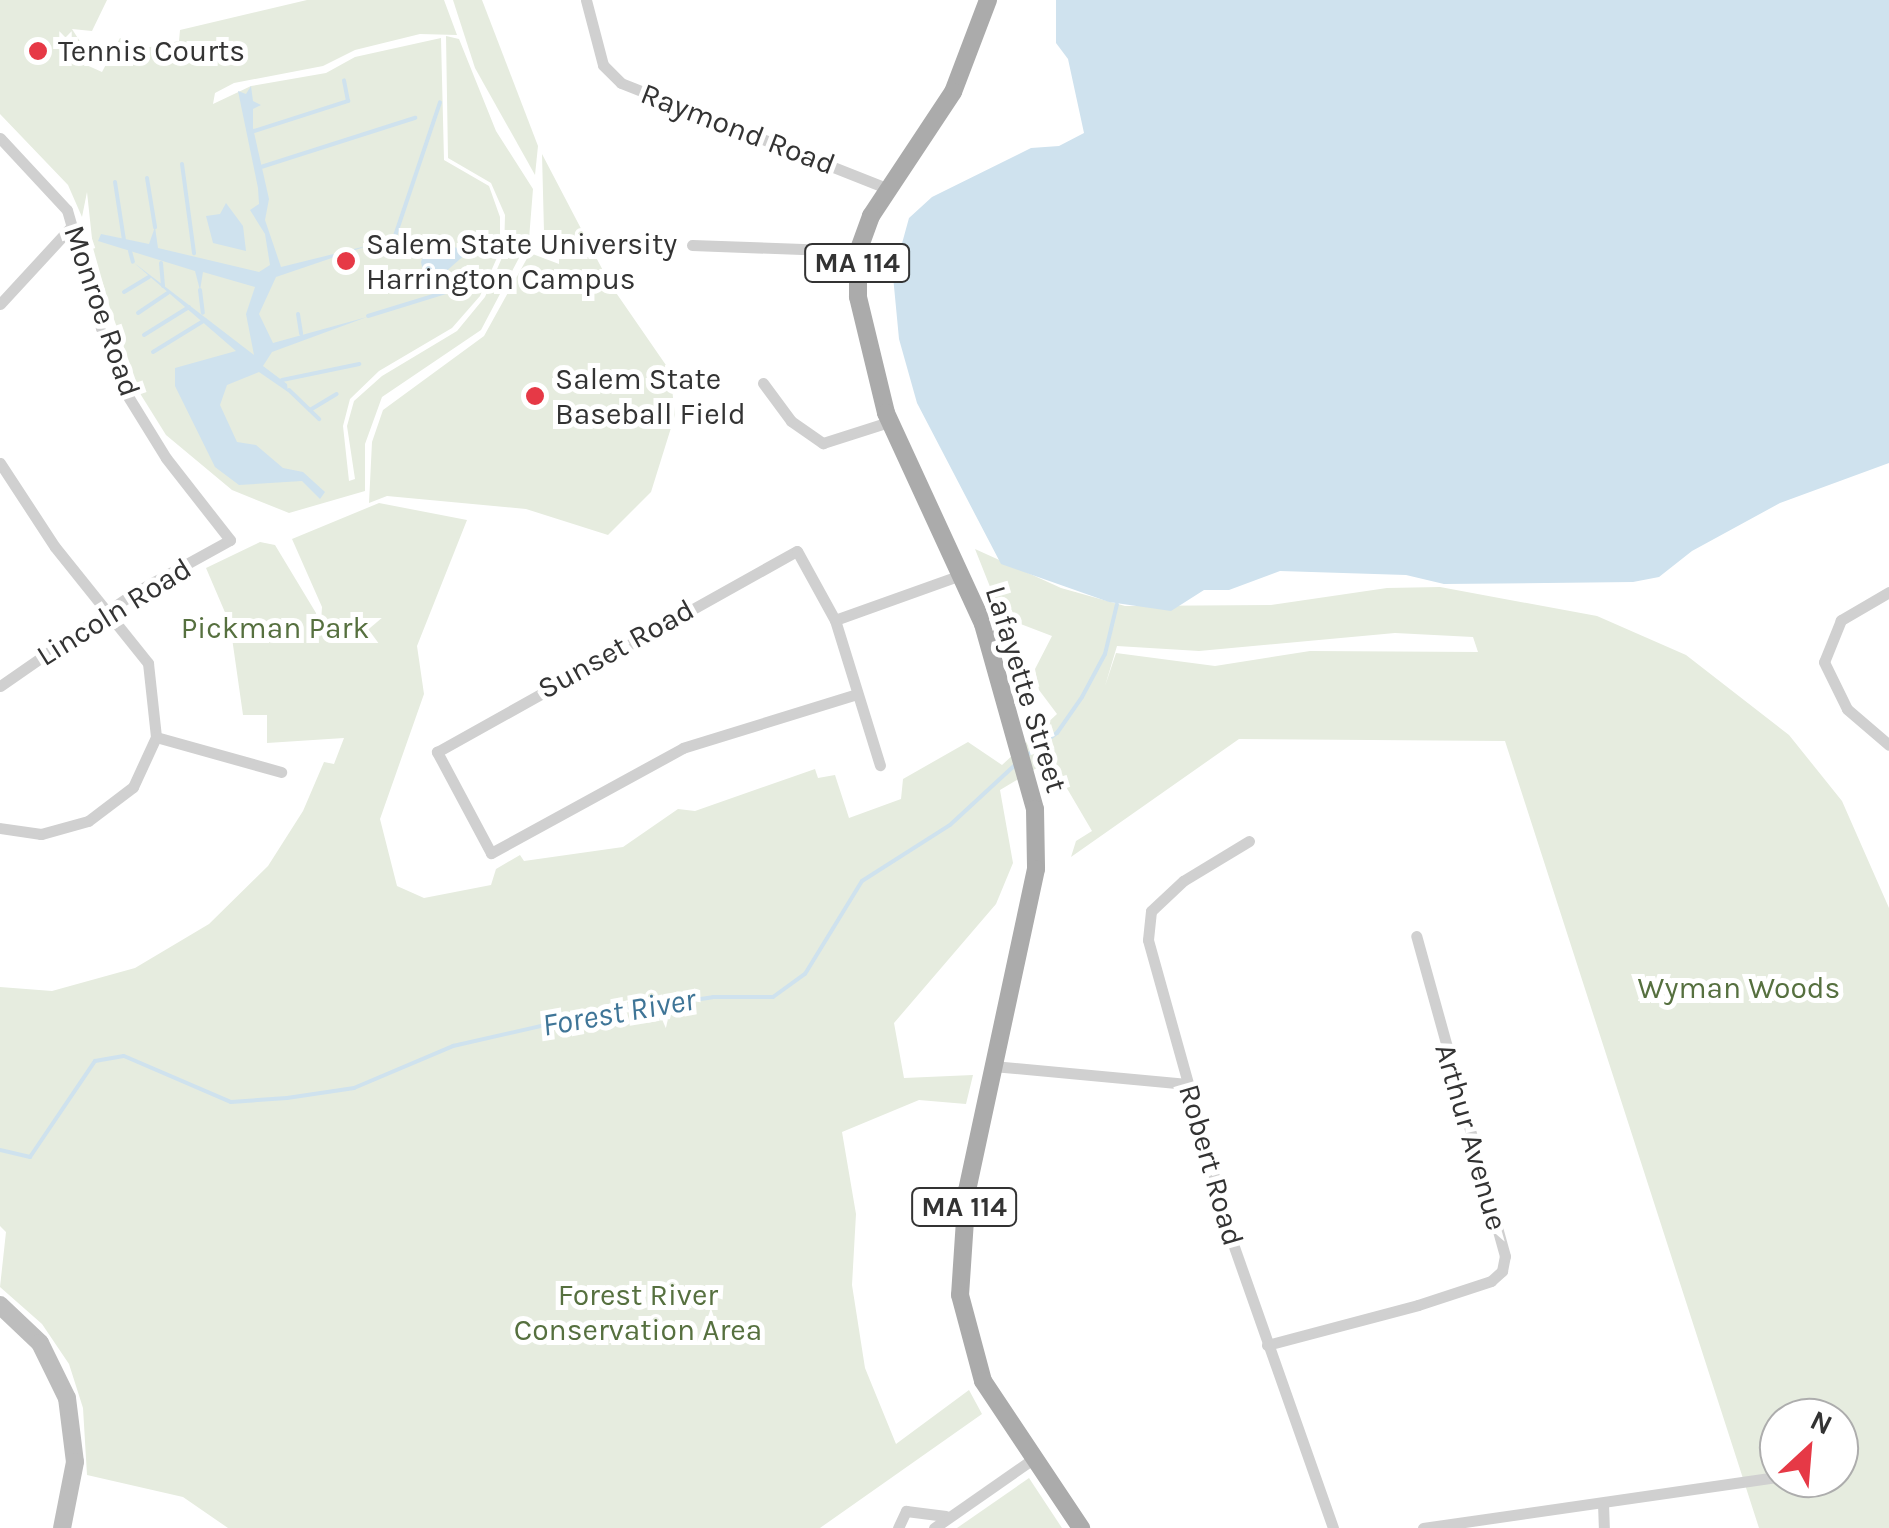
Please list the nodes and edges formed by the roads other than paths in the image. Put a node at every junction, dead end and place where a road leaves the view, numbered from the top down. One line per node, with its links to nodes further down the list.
1 (586, 0): 4 (street, Raymond Road)
2 (988, 0): 4 (main road, Lafayette Street / MA 114)
3 (0, 138): 5 (street, Monroe Road)
4 (886, 188): 7 (main road, Lafayette Street / MA 114)
5 (71, 227): 8 (street); 12 (street, Monroe Road)
6 (692, 245): 7 (street)
7 (858, 251): 10 (main road, Lafayette Street / MA 114)
8 (0, 304)
9 (763, 384): 10 (street)
10 (890, 422): 13 (main road, Lafayette Street / MA 114)
11 (0, 463): 15 (street)
12 (230, 540): 15 (street, Lincoln Road)
13 (961, 575): 16 (street); 26 (main road, Lafayette Street / MA 114)
14 (1889, 592): 20 (street)
15 (106, 612): 17 (street, Lincoln Road); 19 (street)
16 (835, 620): 18 (street); 18 (street, Sunset Road)
17 (0, 686)
18 (857, 694): 21 (street)
19 (156, 737): 22 (street); 23 (street)
20 (1889, 745)
21 (880, 765)
22 (282, 772)
23 (0, 828)
24 (1249, 841): 27 (street, Robert Road)
25 (1416, 936): 29 (street, Arthur Avenue)
26 (993, 1066): 27 (street); 30 (main road, Lafayette Street / MA 114)
27 (1187, 1084): 29 (street, Robert Road)
28 (0, 1304): 34 (street)
29 (1267, 1345): 38 (street, Robert Road)
30 (1033, 1459): 33 (street); 37 (main road, Lafayette Street / MA 114)
31 (1759, 1480): 32 (street)
32 (1603, 1503): 39 (street); 40 (street)
33 (946, 1516): 35 (street); 36 (street)
34 (62, 1528)
35 (898, 1528)
36 (934, 1528)
37 (1081, 1528)
38 (1333, 1528)
39 (1424, 1528)
40 (1604, 1528)

